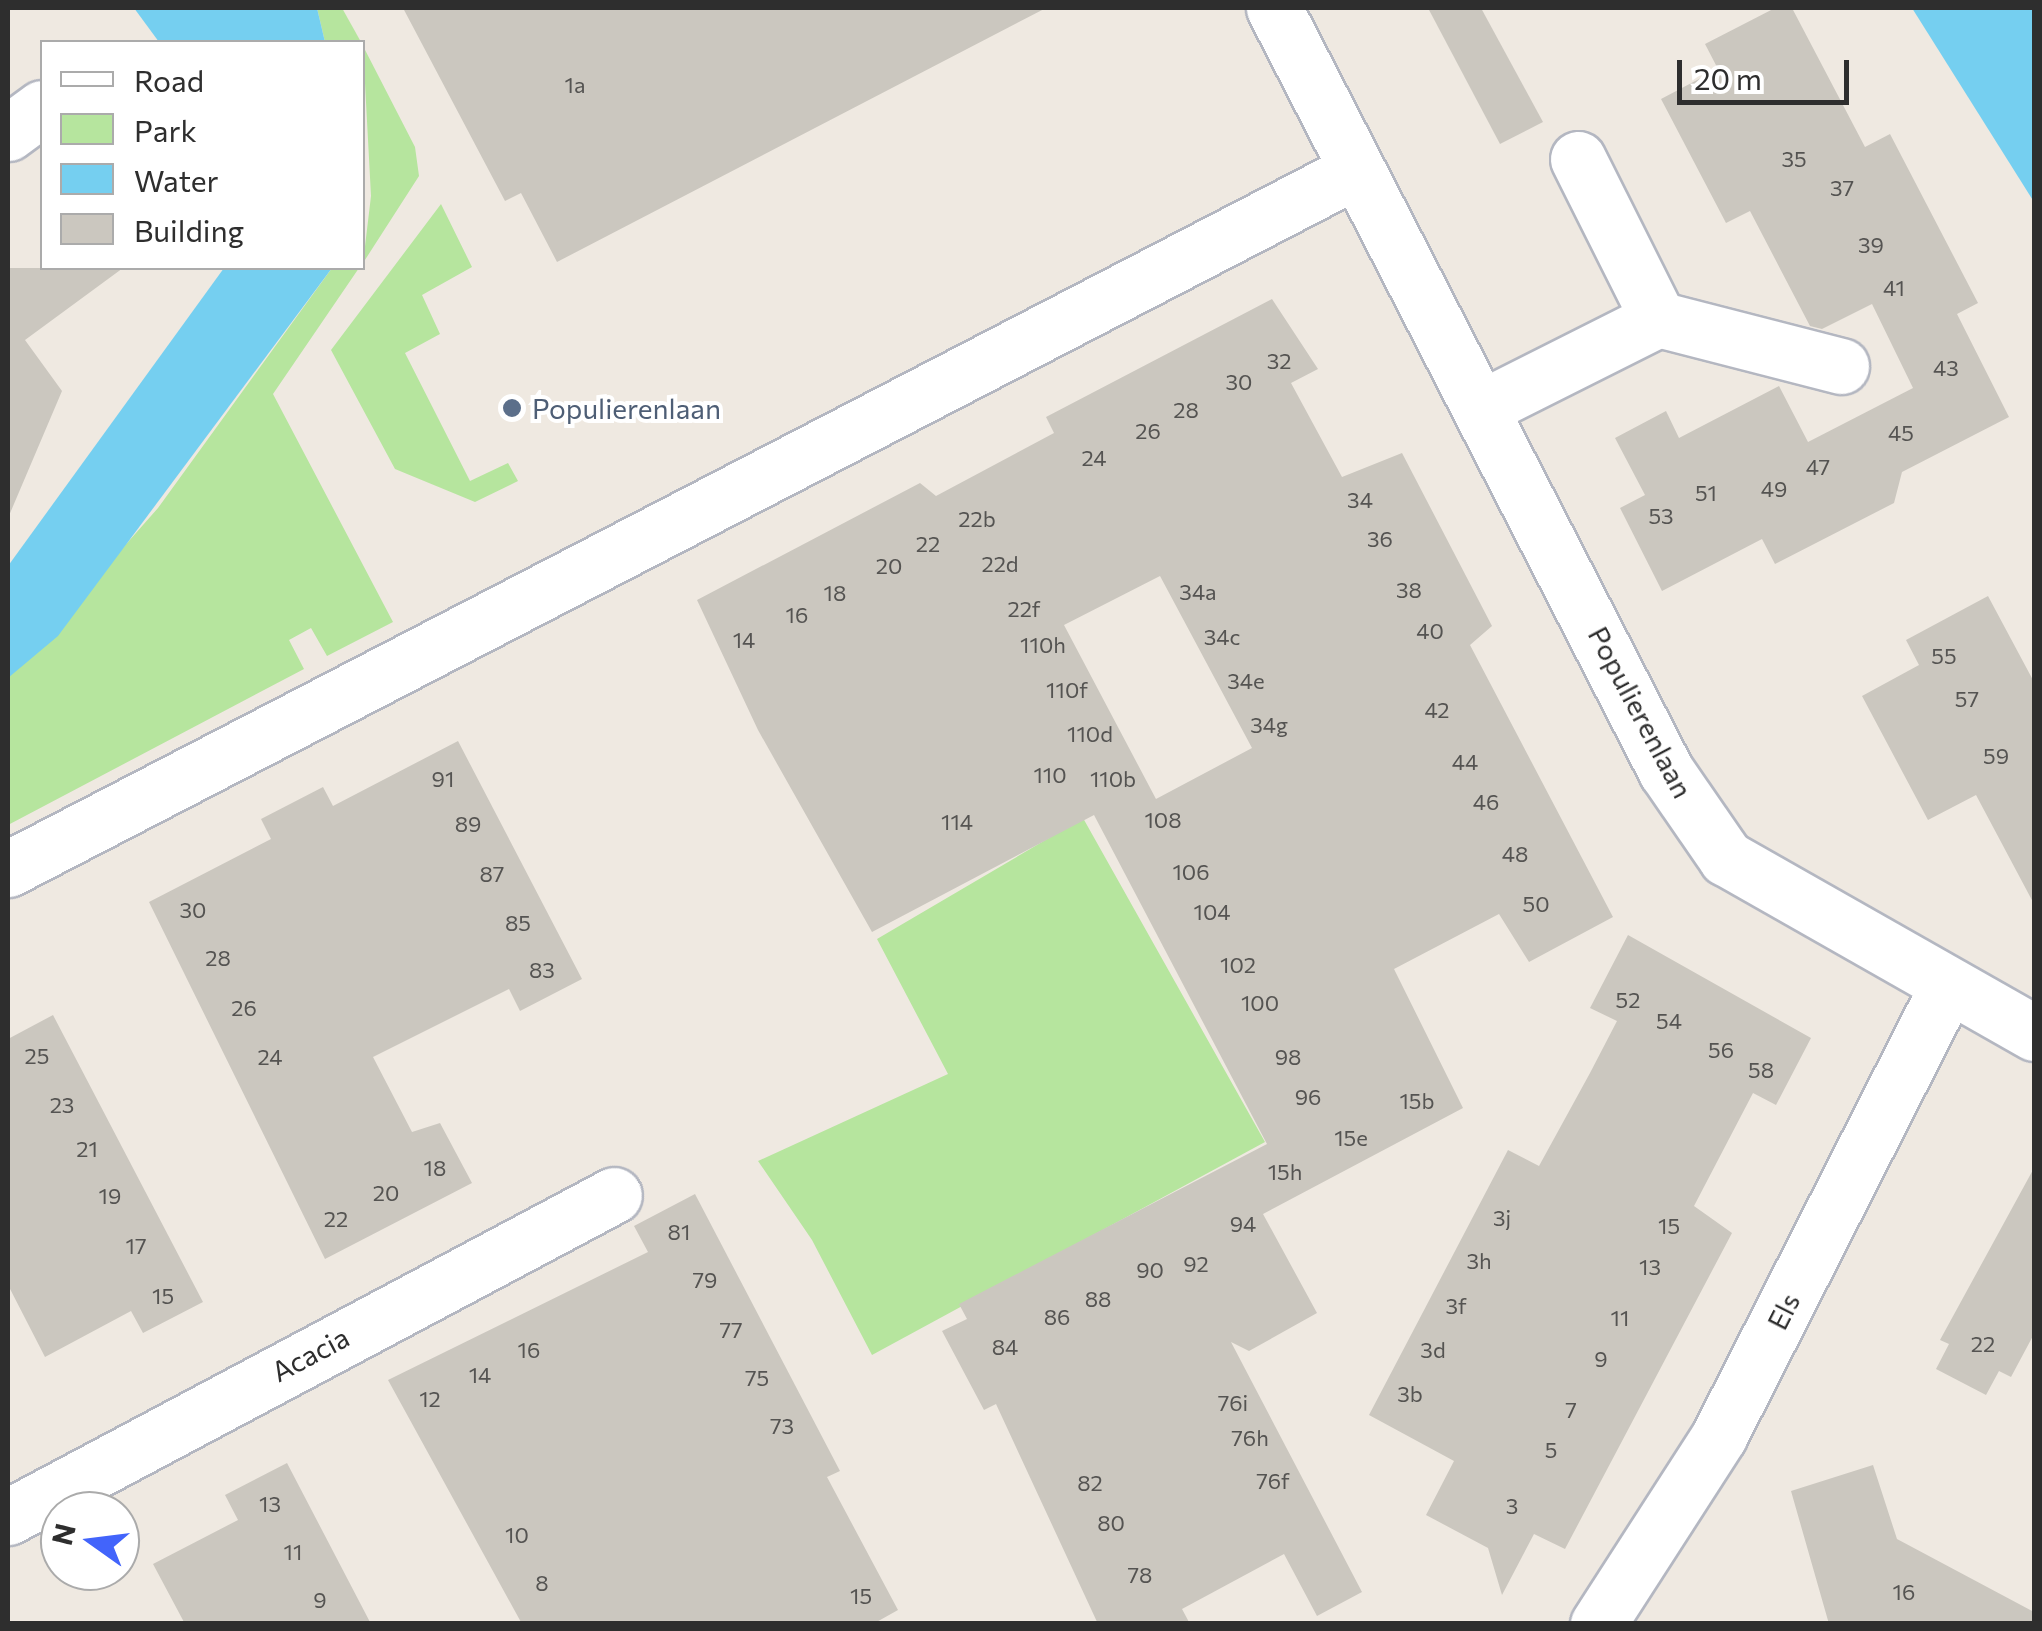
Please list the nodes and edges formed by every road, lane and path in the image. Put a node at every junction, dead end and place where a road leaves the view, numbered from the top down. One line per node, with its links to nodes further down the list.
1 (1274, 8): 5 (street, Populierenlaan)
2 (40, 110): 3 (street)
3 (8, 134)
4 (1578, 159): 6 (street)
5 (1357, 170): 8 (street, Populierenlaan); 9 (street)
6 (1658, 319): 7 (street); 8 (street)
7 (1842, 366)
8 (1485, 406): 10 (street, Populierenlaan)
9 (8, 869)
10 (1947, 987): 11 (street, Populierenlaan); 14 (street, Els)
11 (2034, 1032)
12 (614, 1195): 13 (street, Acacia)
13 (8, 1517)
14 (1598, 1624)

